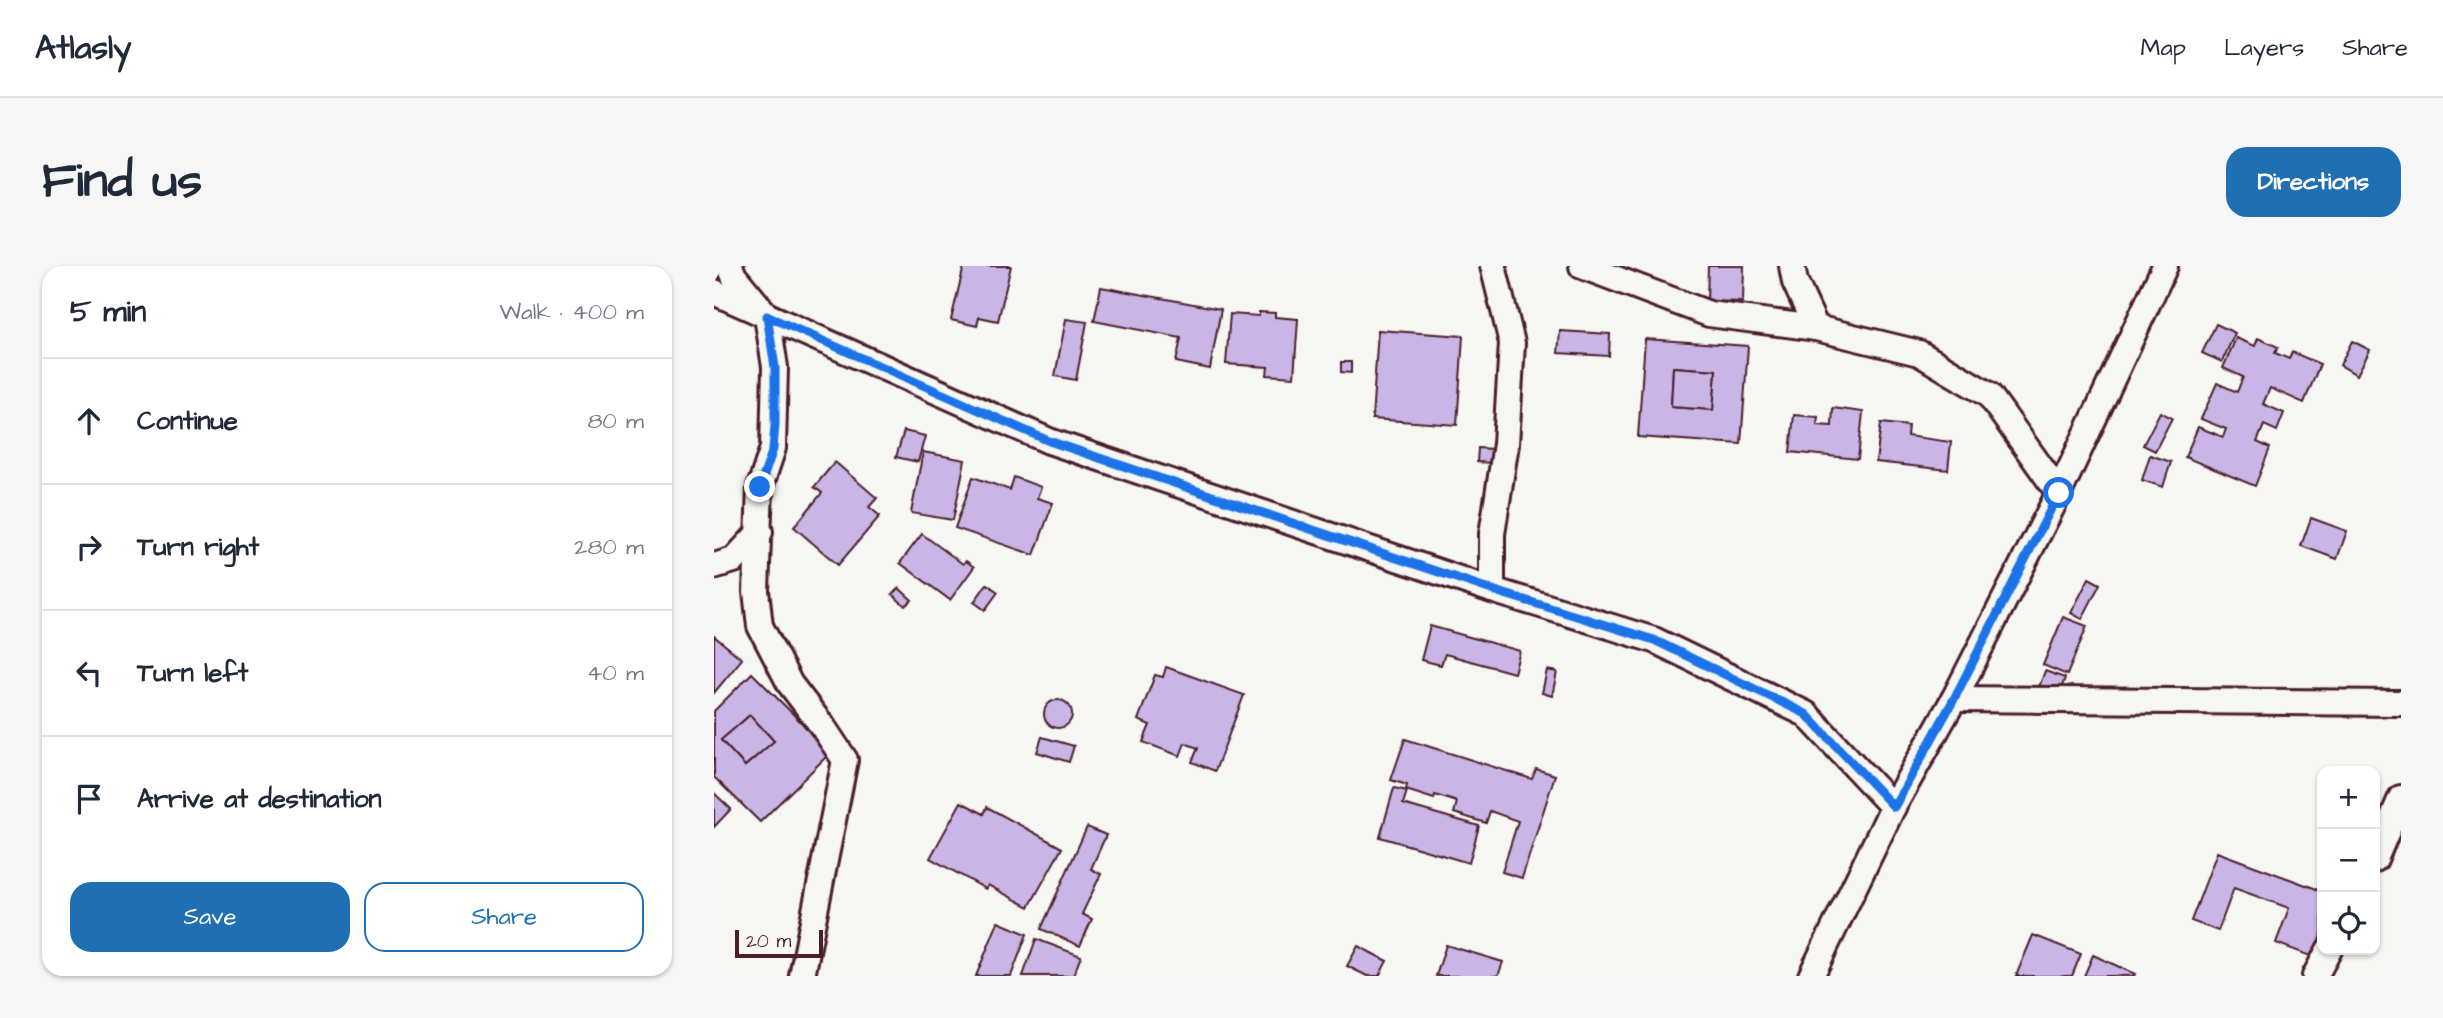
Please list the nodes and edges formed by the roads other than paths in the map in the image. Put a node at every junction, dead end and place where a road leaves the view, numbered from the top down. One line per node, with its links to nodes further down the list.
1 (730, 266): 7 (street)
2 (1493, 266): 12 (street)
3 (1582, 266): 8 (street)
4 (1792, 266): 8 (street)
5 (2165, 266): 9 (street)
6 (714, 292): 7 (street)
7 (767, 316): 10 (street); 12 (street)
8 (1816, 328): 9 (street)
9 (2059, 493): 13 (street)
10 (760, 532): 11 (street); 19 (street)
11 (714, 566)
12 (1492, 590): 16 (street)
13 (1954, 699): 14 (street); 16 (street)
14 (2401, 703)
15 (2401, 798): 17 (street)
16 (1894, 807): 20 (street)
17 (2380, 847)
18 (2326, 955): 21 (street)
19 (802, 976)
20 (1811, 976)
21 (2315, 976)

